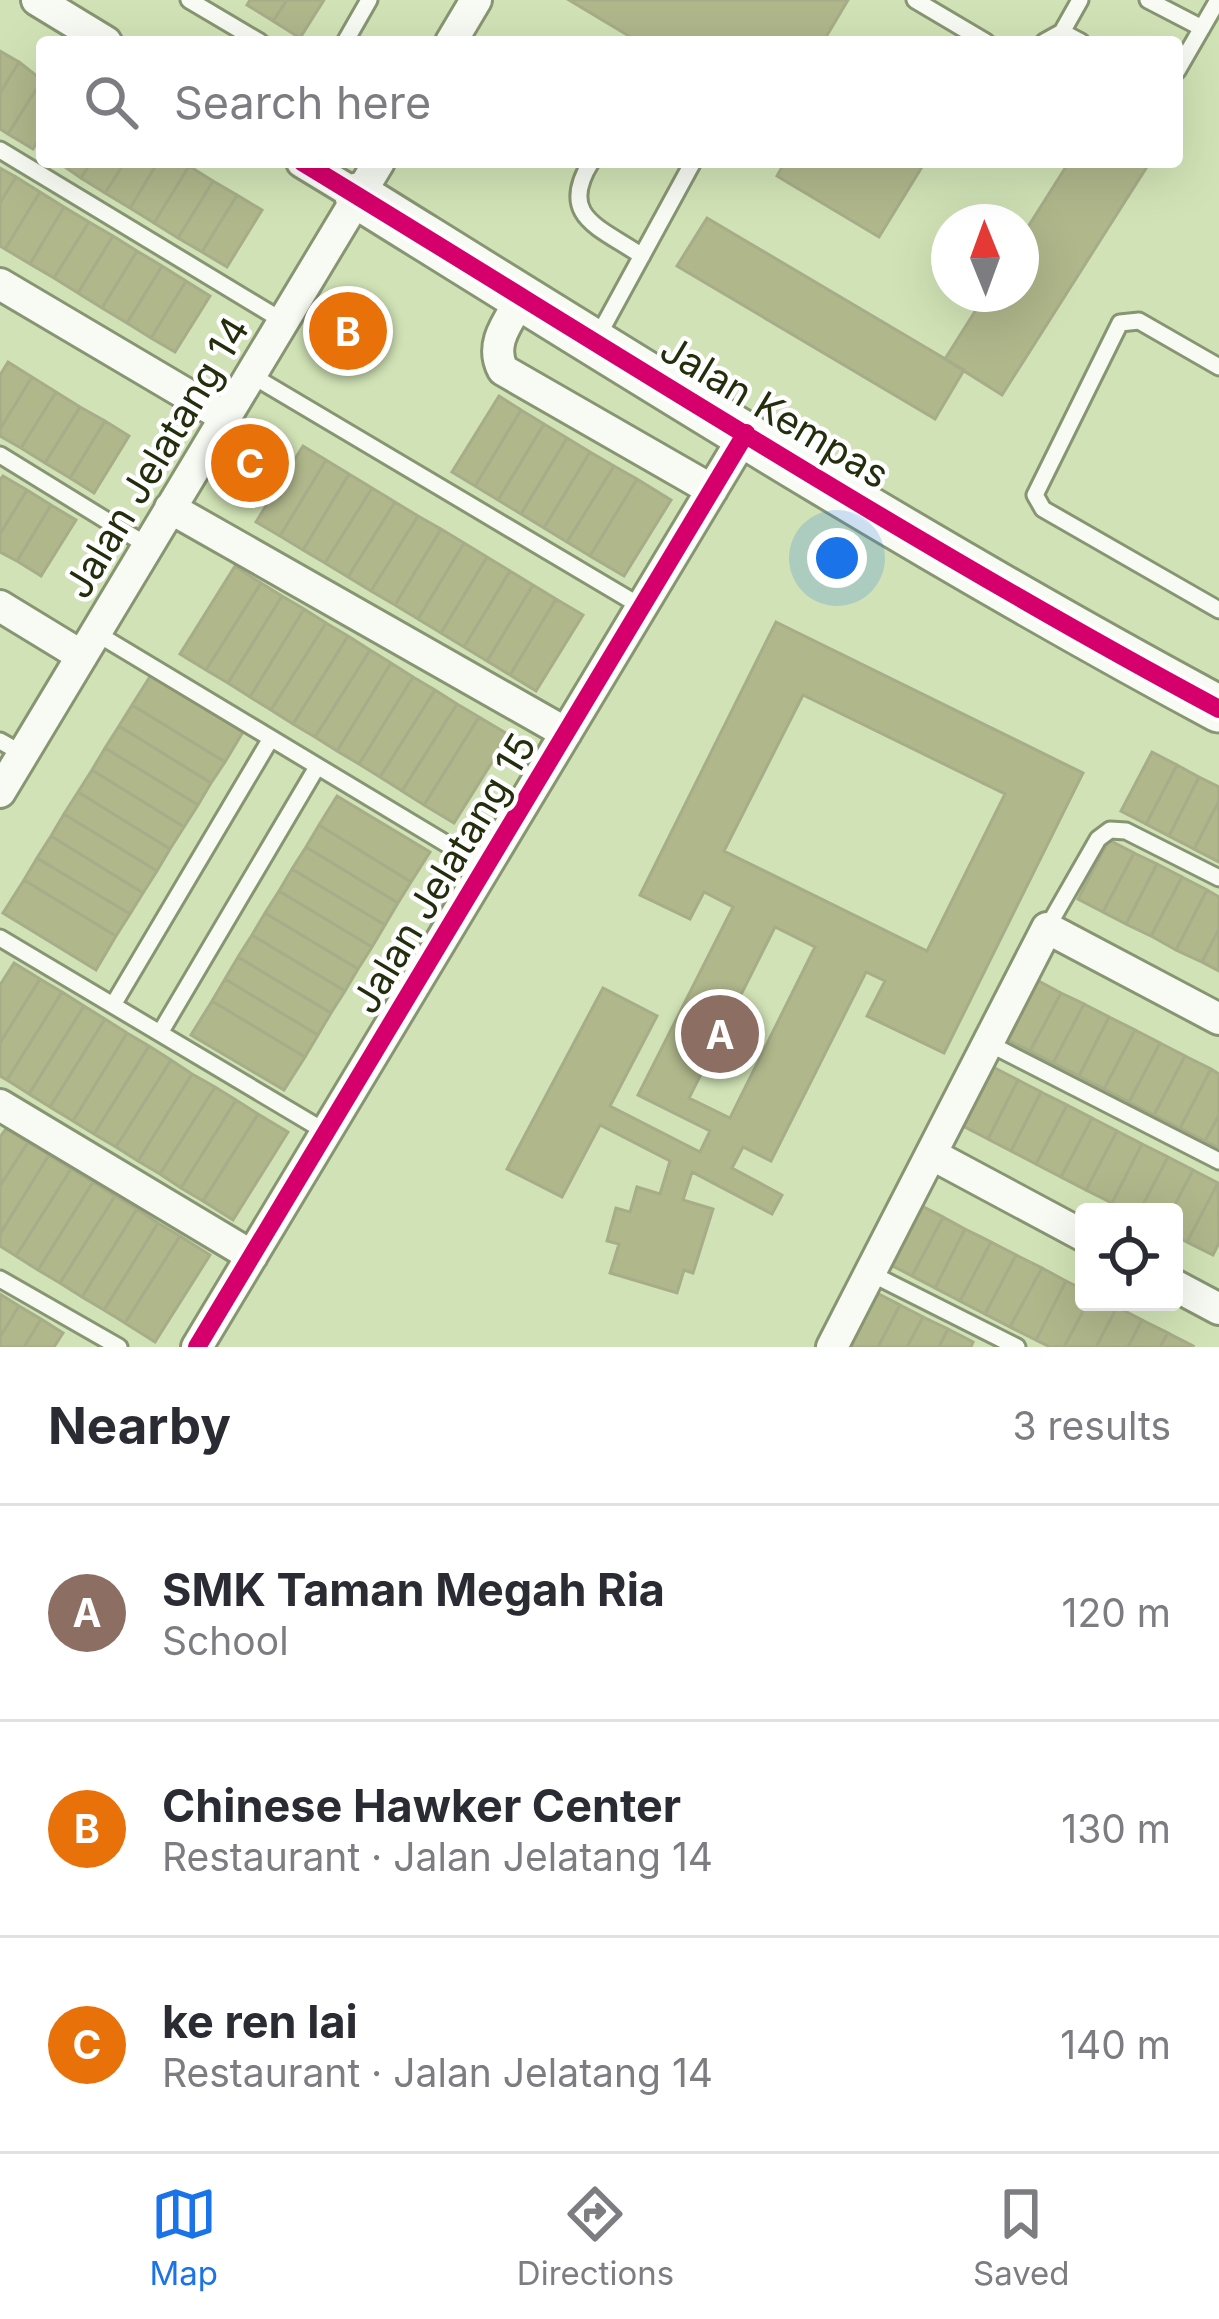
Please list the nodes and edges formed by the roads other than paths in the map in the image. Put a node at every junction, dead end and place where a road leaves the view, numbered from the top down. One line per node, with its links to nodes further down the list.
1 (37, 0): 11 (street)
2 (189, 0): 12 (lane)
3 (369, 0): 13 (lane)
4 (476, 0): 14 (street)
5 (915, 0): 15 (lane)
6 (1080, 0): 10 (lane)
7 (1148, 0): 9 (lane)
8 (1218, 0): 9 (lane)
9 (1202, 28): 18 (lane)
10 (1062, 32): 16 (lane); 17 (lane)
11 (96, 36)
12 (250, 36)
13 (348, 36)
14 (455, 36)
15 (976, 36)
16 (1055, 36)
17 (1070, 36)
18 (1183, 61)
19 (0, 150): 27 (lane)
20 (325, 168): 23 (street, Jalan Kempas)
21 (588, 168): 24 (lane)
22 (690, 168): 24 (lane)
23 (368, 179): 26 (street, Jalan Kempas); 27 (street, Jalan Jelatang 14)
24 (642, 256): 28 (lane)
25 (0, 284): 31 (street)
26 (522, 298): 28 (street, Jalan Kempas); 34 (street)
27 (283, 322): 30 (street, Jalan Jelatang 14)
28 (596, 341): 32 (street, Jalan Kempas)
29 (1219, 367): 39 (lane)
30 (250, 375): 31 (street, Jalan Jelatang 14); 38 (lane)
31 (225, 417): 35 (street, Jalan Jelatang 14)
32 (746, 434): 34 (street, Jalan Jelatang 15); 41 (street, Jalan Kempas)
33 (0, 455): 36 (lane)
34 (712, 490): 38 (street, Jalan Jelatang 15)
35 (170, 508): 36 (street, Jalan Jelatang 14); 42 (street)
36 (148, 546): 40 (street, Jalan Jelatang 14)
37 (0, 606): 40 (street)
38 (642, 607): 42 (street, Jalan Jelatang 15)
39 (1219, 610)
40 (89, 644): 43 (lane); 44 (street, Jalan Jelatang 14)
41 (1218, 706)
42 (566, 734): 47 (street, Jalan Jelatang 15)
43 (270, 740): 45 (lane); 51 (lane)
44 (11, 747): 46 (street, Jalan Jelatang 14)
45 (317, 767): 47 (lane); 53 (lane)
46 (0, 792)
47 (485, 867): 56 (street, Jalan Jelatang 15)
48 (1219, 878): 49 (lane)
49 (1047, 928): 52 (street); 54 (street)
50 (0, 938): 51 (lane)
51 (113, 1005): 53 (lane)
52 (1219, 1019)
53 (160, 1033): 56 (lane)
54 (988, 1042): 57 (street); 58 (lane)
55 (0, 1105): 60 (street)
56 (326, 1132): 60 (street, Jalan Jelatang 15)
57 (932, 1154): 59 (street); 61 (street)
58 (1219, 1161)
59 (1075, 1231)
60 (252, 1256): 66 (street, Jalan Jelatang 15)
61 (870, 1274): 67 (street); 68 (lane)
62 (0, 1279): 65 (lane)
63 (1183, 1290): 64 (street)
64 (1219, 1309)
65 (119, 1347)
66 (197, 1347)
67 (832, 1347)
68 (1017, 1347)

